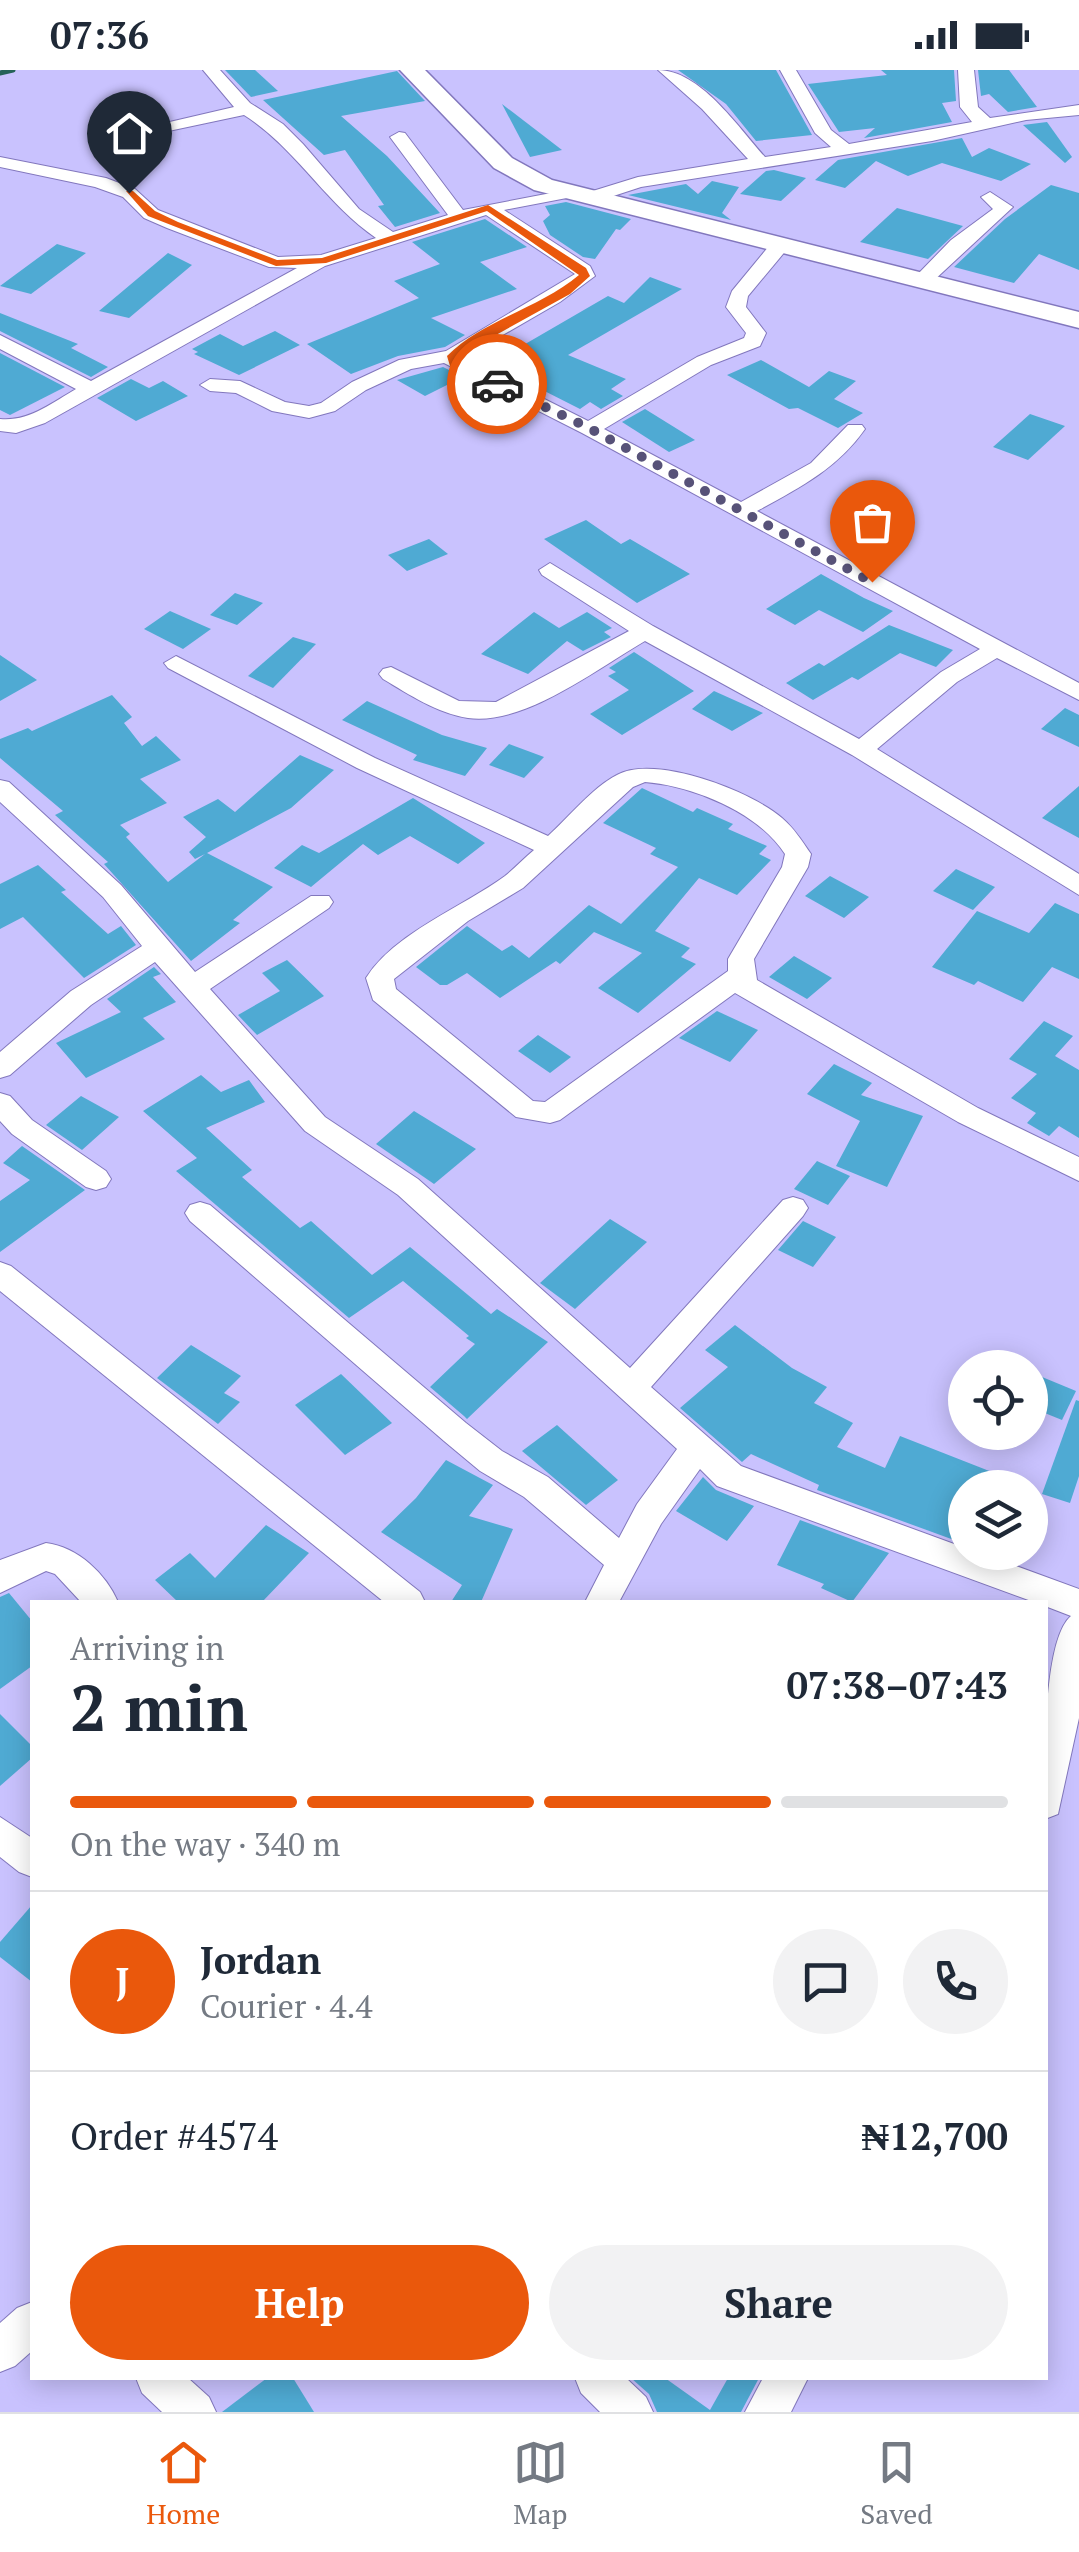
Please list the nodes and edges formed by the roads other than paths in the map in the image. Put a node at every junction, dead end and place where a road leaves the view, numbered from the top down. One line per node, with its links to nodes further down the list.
1 (212, 70): 6 (street)
2 (412, 70): 14 (main road)
3 (666, 70): 13 (street)
4 (788, 70): 11 (street)
5 (966, 70): 8 (street)
6 (247, 109): 9 (street); 18 (street)
7 (1079, 110): 8 (street)
8 (989, 125): 11 (street)
9 (136, 135)
10 (399, 137): 17 (street)
11 (844, 149): 13 (street)
12 (0, 162): 20 (street)
13 (760, 162): 14 (street)
14 (578, 196): 16 (street); 19 (main road)
15 (990, 197): 21 (street)
16 (488, 208): 17 (street); 24 (street)
17 (458, 216): 18 (street)
18 (390, 239): 20 (street)
19 (782, 244): 21 (main road); 28 (street)
20 (322, 261): 26 (street)
21 (924, 279): 22 (main road)
22 (1079, 320)
23 (0, 341): 26 (street)
24 (452, 356): 25 (street); 28 (street)
25 (210, 386)
26 (89, 388): 27 (street)
27 (0, 425)
28 (589, 428): 30 (street)
29 (855, 428): 30 (street)
30 (740, 510): 33 (street)
31 (550, 570): 32 (street)
32 (645, 631): 35 (street); 37 (street)
33 (996, 649): 36 (street); 37 (street)
34 (176, 663): 39 (street)
35 (390, 674)
36 (1079, 693)
37 (861, 750): 40 (street)
38 (0, 788): 42 (street)
39 (552, 848): 43 (street); 43 (street)
40 (1079, 886)
41 (320, 902): 44 (street)
42 (158, 948): 44 (street); 45 (street)
43 (740, 975): 47 (street)
44 (194, 986): 52 (street)
45 (0, 1068)
46 (0, 1103): 48 (street)
47 (1079, 1170)
48 (96, 1180)
49 (792, 1208): 52 (street)
50 (200, 1213): 54 (street)
51 (0, 1274): 57 (street)
52 (630, 1389): 53 (street)
53 (696, 1448): 54 (street); 59 (street)
54 (622, 1560): 58 (street)
55 (0, 1578): 56 (street)
56 (98, 1600)
57 (405, 1600)
58 (604, 1600)
59 (1079, 1604)
60 (1079, 1628): 61 (street)
61 (1048, 1782)
62 (0, 1834): 63 (street)
63 (30, 1858)
64 (30, 2325): 65 (street)
65 (0, 2351)
66 (159, 2380): 69 (street)
67 (598, 2380): 70 (street)
68 (785, 2380): 71 (street)
69 (194, 2412)
70 (631, 2412)
71 (766, 2412)

